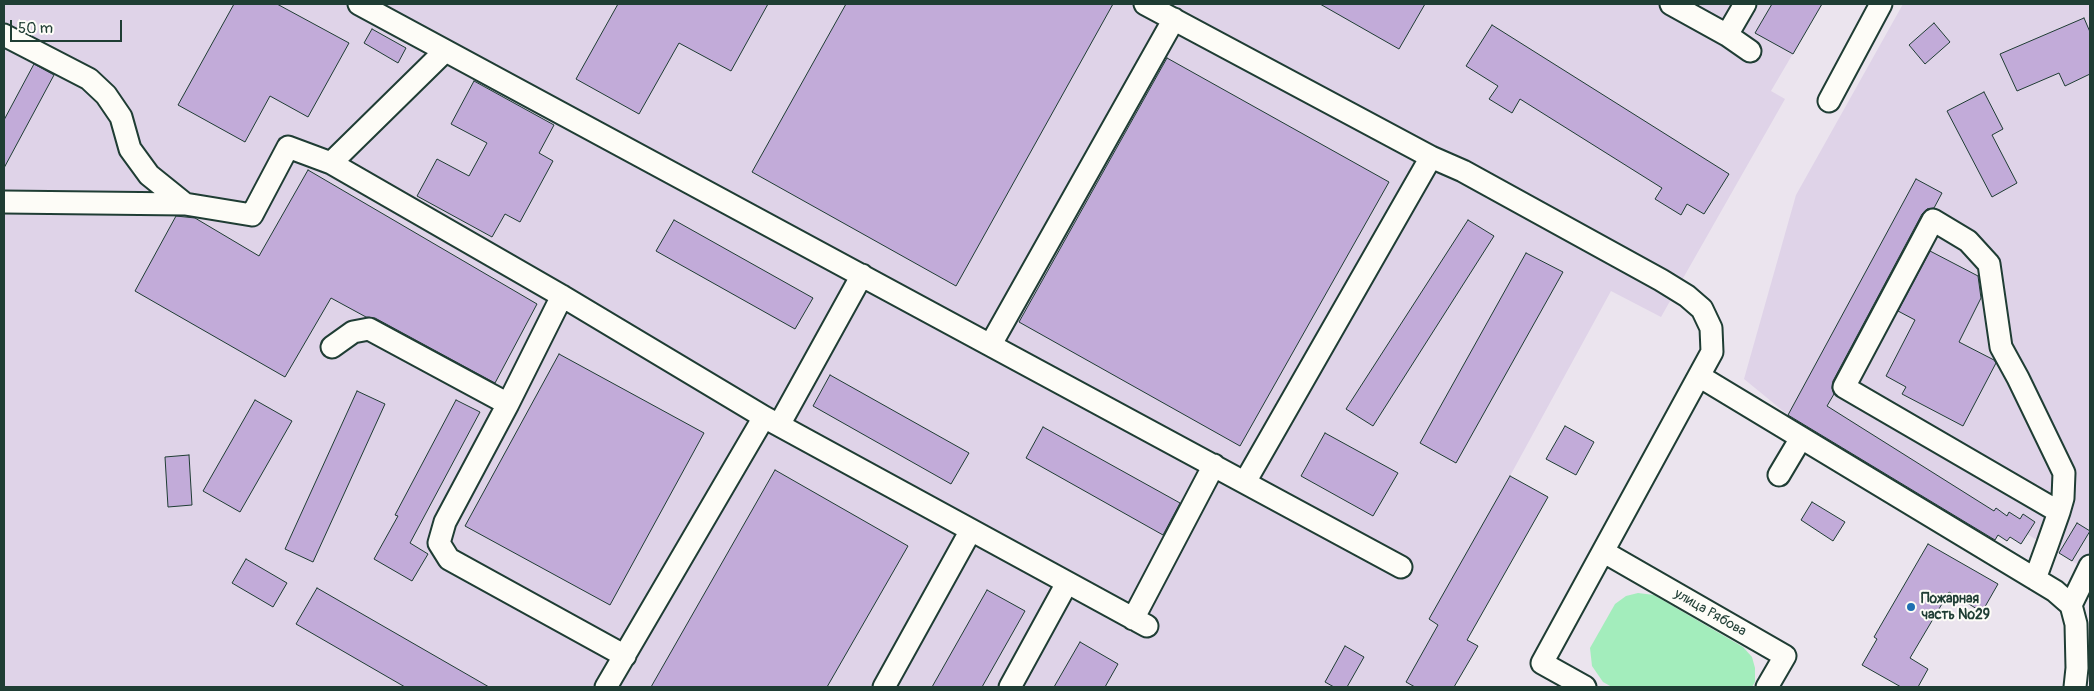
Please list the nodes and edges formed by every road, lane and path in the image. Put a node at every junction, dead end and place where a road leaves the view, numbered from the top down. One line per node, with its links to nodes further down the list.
1 (359, 4): 10 (street)
2 (1145, 4): 6 (street)
3 (1671, 4): 8 (street)
4 (1745, 4): 8 (street)
5 (1881, 4): 11 (street)
6 (1174, 20): 12 (street); 18 (street)
7 (4, 35): 15 (street)
8 (1727, 35): 9 (street)
9 (1750, 50)
10 (445, 52): 13 (street); 16 (street)
11 (1829, 101)
12 (1430, 158): 20 (street); 26 (street)
13 (331, 163): 15 (street); 17 (street)
14 (4, 202): 15 (street)
15 (185, 204)
16 (862, 275): 18 (street); 22 (street)
17 (562, 296): 21 (street); 22 (street)
18 (991, 344): 24 (street)
19 (332, 347): 21 (street)
20 (1699, 376): 23 (street); 29 (street)
21 (508, 404): 35 (street)
22 (771, 421): 28 (street); 35 (street)
23 (1801, 438): 25 (street); 32 (street)
24 (1214, 465): 26 (street); 33 (street)
25 (1779, 475)
26 (1246, 482): 31 (street)
27 (2059, 512): 27 (street); 32 (street)
28 (971, 530): 33 (street); 37 (street)
29 (1604, 552): 39 (street); 40 (street, улица Рябова)
30 (2090, 566): 34 (street)
31 (1401, 567)
32 (2035, 579): 34 (street)
33 (1067, 583): 38 (street)
34 (2070, 605): 41 (street)
35 (625, 656): 36 (street)
36 (606, 687)
37 (884, 687)
38 (1010, 687)
39 (1585, 687)
40 (1767, 687)
41 (2074, 687)

